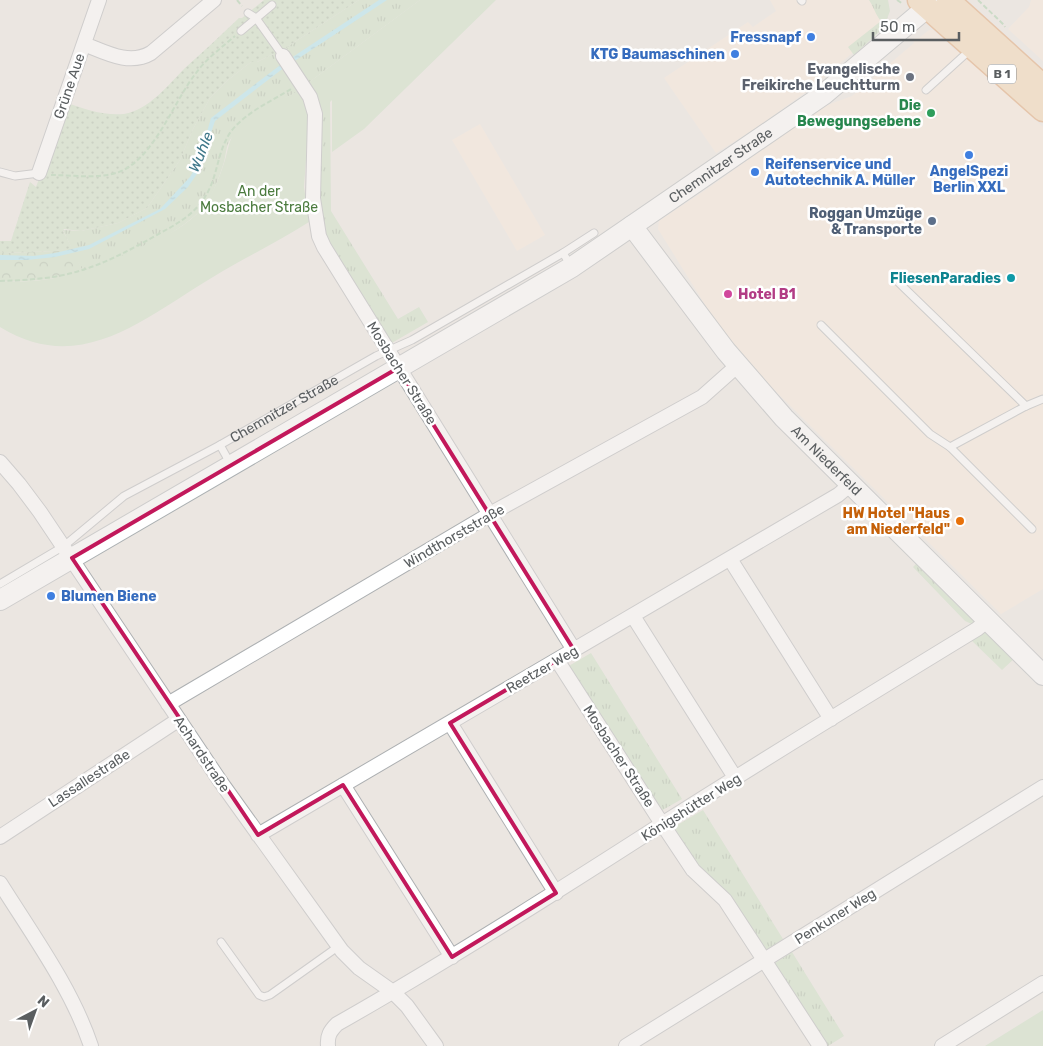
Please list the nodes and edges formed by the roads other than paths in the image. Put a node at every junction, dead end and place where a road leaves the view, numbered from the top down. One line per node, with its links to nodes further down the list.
1 (99, 0): 8 (street, Grüne Aue)
2 (214, 0): 8 (street)
3 (932, 2): 9 (main road, B 1); 11 (main road, B 1); 16 (main road, Chemnitzer Straße)
4 (272, 5): 6 (lane)
5 (248, 13): 6 (lane)
6 (256, 18): 7 (lane); 10 (lane)
7 (241, 31)
8 (84, 44): 15 (street, Grüne Aue)
9 (973, 47): 12 (lane); 13 (main road, B 1)
10 (283, 56): 21 (street, Mosbacher Straße)
11 (1043, 86)
12 (926, 90)
13 (1043, 110)
14 (0, 172): 15 (lane)
15 (39, 173)
16 (632, 226): 18 (main road, Chemnitzer Straße); 22 (main road, Am Niederfeld)
17 (594, 233): 18 (lane)
18 (567, 260): 21 (lane, Chemnitzer Straße); 23 (main road, Chemnitzer Straße)
19 (895, 279): 25 (lane)
20 (821, 325): 27 (lane)
21 (389, 351): 23 (street, Mosbacher Straße); 26 (lane, Chemnitzer Straße)
22 (738, 365): 30 (main road, Am Niederfeld); 31 (street, Windthorststraße)
23 (398, 368): 29 (main road, Chemnitzer Straße); 31 (street, Mosbacher Straße)
24 (1043, 398): 25 (lane)
25 (1026, 406): 27 (lane)
26 (220, 446): 29 (lane); 33 (lane, Chemnitzer Straße)
27 (950, 447): 32 (lane)
28 (0, 462): 33 (street, Achardstraße)
29 (231, 466): 33 (main road, Chemnitzer Straße)
30 (851, 484): 34 (street, Reetzer Weg); 38 (main road, Am Niederfeld)
31 (490, 514): 39 (street, Mosbacher Straße); 42 (street, Windthorststraße)
32 (1032, 529)
33 (68, 552): 35 (lane, Chemnitzer Straße); 36 (main road, Chemnitzer Straße); 42 (street, Achardstraße)
34 (730, 559): 37 (street, Reetzer Weg); 43 (street)
35 (0, 584)
36 (0, 600)
37 (633, 616): 39 (street, Reetzer Weg); 46 (street)
38 (988, 620): 41 (main road, Am Niederfeld); 43 (street, Königshütter Weg)
39 (574, 650): 40 (street, Reetzer Weg)
40 (557, 660): 45 (street, Reetzer Weg); 49 (street, Mosbacher Straße)
41 (1043, 675)
42 (168, 704): 44 (street, Achardstraße)
43 (831, 719): 46 (street, Königshütter Weg)
44 (178, 720): 50 (street, Achardstraße); 51 (street, Lassallestraße)
45 (450, 723): 47 (street, Reetzer Weg); 53 (street)
46 (736, 779): 49 (street, Königshütter Weg)
47 (343, 785): 50 (street, Reetzer Weg); 56 (street)
48 (1043, 787): 57 (street, Penkuner Weg)
49 (663, 824): 53 (street, Königshütter Weg); 57 (street, Mosbacher Straße)
50 (258, 835): 55 (street, Achardstraße)
51 (0, 837)
52 (0, 884): 60 (street)
53 (556, 893): 56 (street, Königshütter Weg)
54 (221, 942): 55 (lane)
55 (339, 946): 59 (street, Achardstraße)
56 (452, 957): 59 (street, Königshütter Weg)
57 (764, 960): 63 (street, Penkuner Weg); 64 (street, Mosbacher Straße)
58 (1043, 983): 65 (street)
59 (393, 992): 61 (street, Königshütter Weg); 62 (street, Achardstraße)
60 (91, 1046)
61 (328, 1046)
62 (436, 1046)
63 (626, 1046)
64 (820, 1046)
65 (942, 1046)

